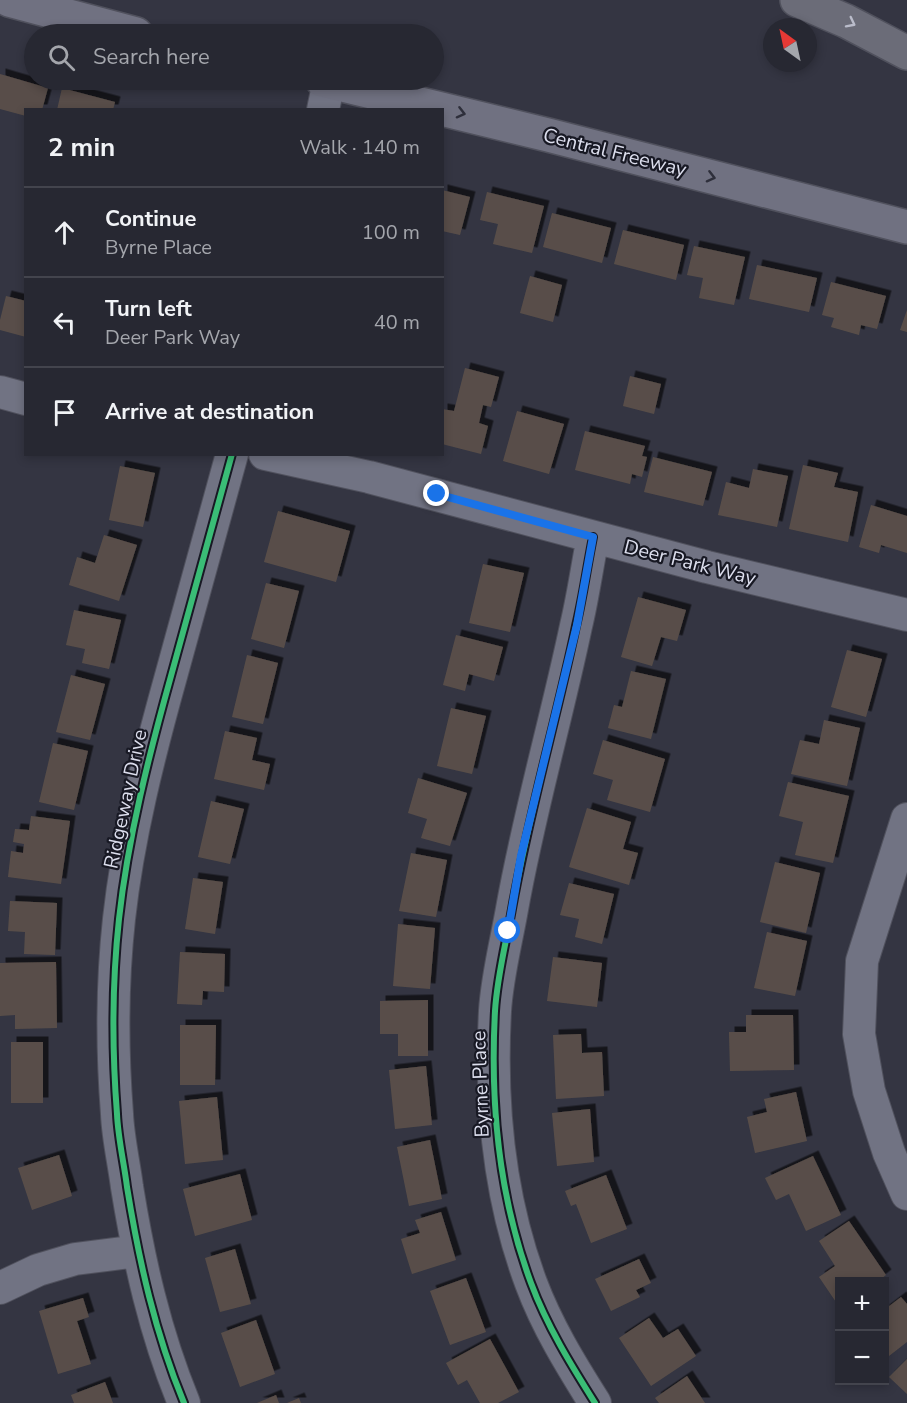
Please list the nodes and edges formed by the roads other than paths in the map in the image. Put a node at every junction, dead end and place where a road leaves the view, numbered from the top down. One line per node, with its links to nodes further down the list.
1 (9, 0): 3 (main road)
2 (797, 0): 4 (highway, one-way to 4)
3 (99, 24)
4 (907, 53)
5 (325, 90): 6 (main road, Central Freeway, one-way to 6)
6 (415, 108)
7 (444, 114): 8 (main road, Central Freeway, one-way to 8)
8 (907, 227)
9 (0, 392): 10 (street)
10 (24, 398)
11 (231, 456): 17 (street, Ridgeway Drive)
12 (274, 456): 13 (street, Deer Park Way)
13 (593, 537): 14 (street, Deer Park Way); 20 (street, Byrne Place)
14 (907, 615)
15 (907, 819): 16 (street)
16 (907, 1194)
17 (138, 1251): 18 (street); 19 (street, Ridgeway Drive)
18 (0, 1288)
19 (184, 1403)
20 (595, 1403)

